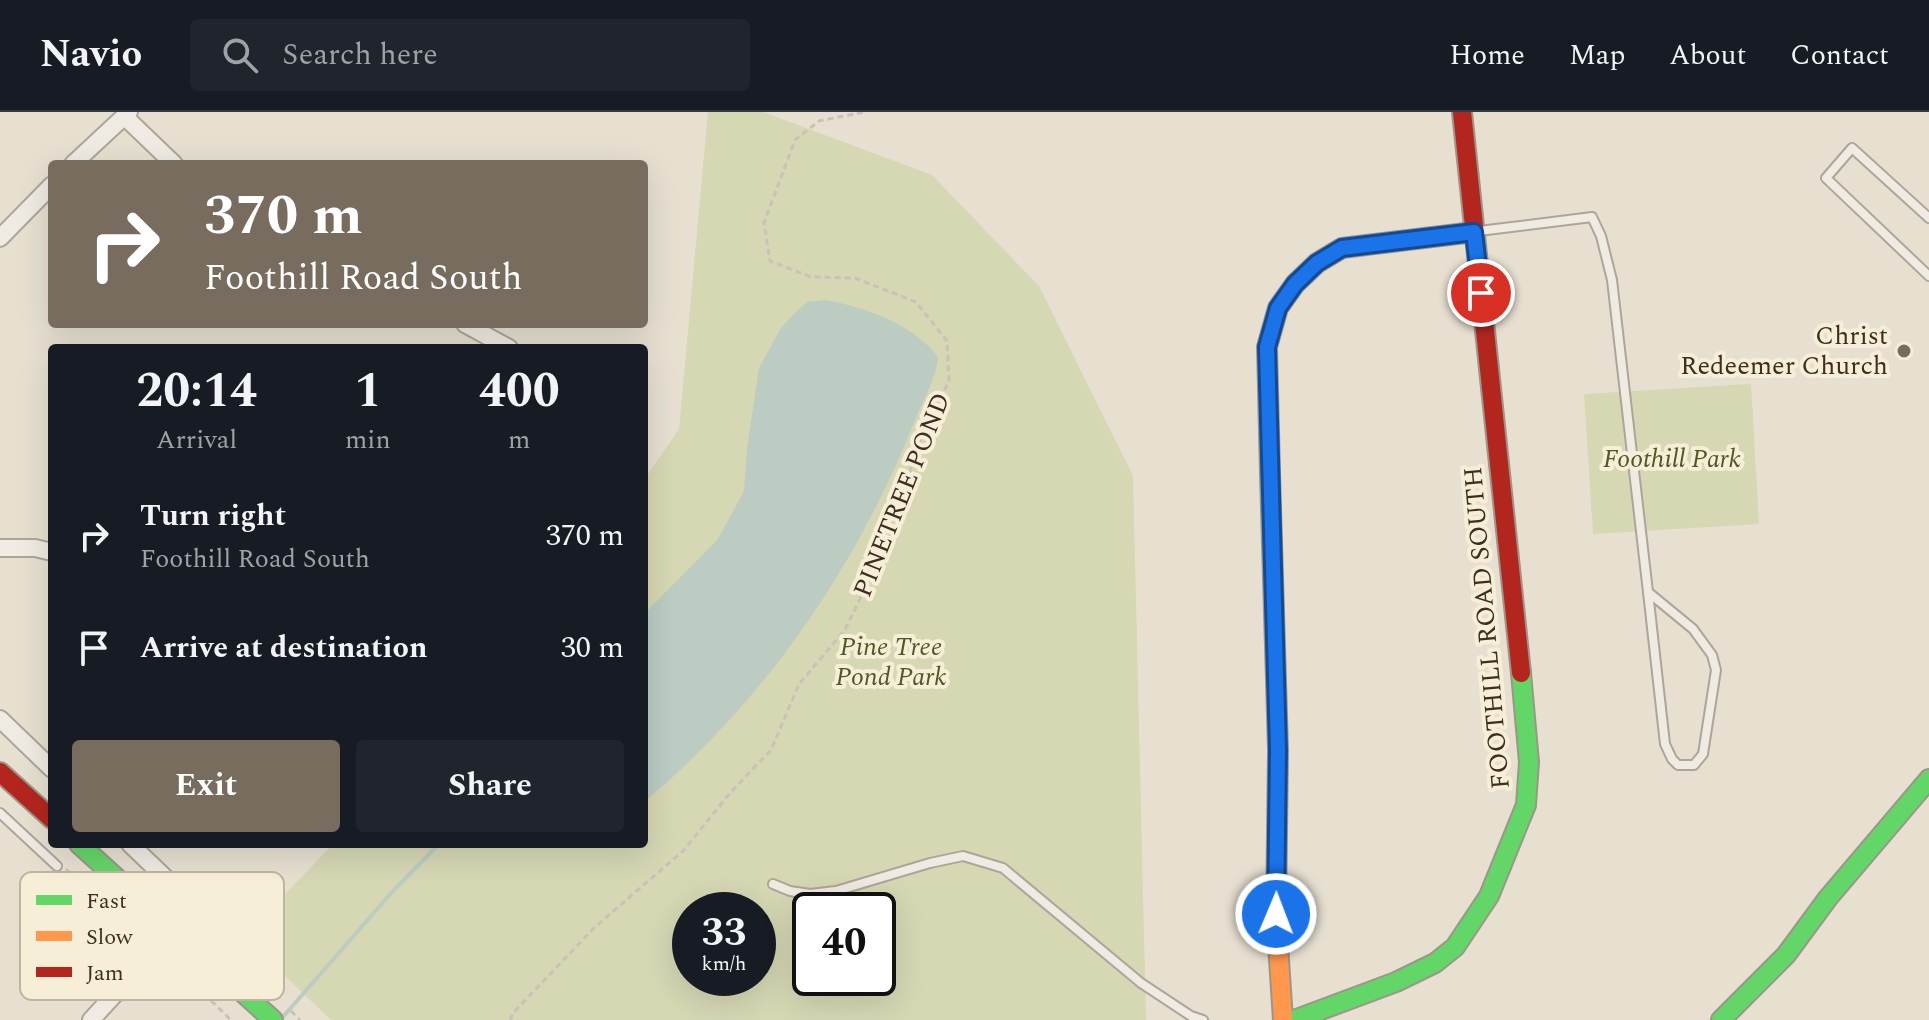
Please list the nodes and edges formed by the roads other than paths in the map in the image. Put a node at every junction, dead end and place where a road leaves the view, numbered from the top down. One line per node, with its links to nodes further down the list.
1 (1462, 112): 7 (street, FOOTHILL ROAD SOUTH)
2 (127, 114): 3 (street); 4 (street)
3 (77, 160)
4 (170, 160)
5 (48, 189): 8 (street)
6 (1929, 218): 9 (lane)
7 (1474, 232): 14 (lane); 32 (street); 33 (street, FOOTHILL ROAD SOUTH)
8 (0, 238)
9 (1929, 276)
10 (472, 328): 11 (street)
11 (502, 344)
12 (0, 548): 13 (street)
13 (48, 551)
14 (1648, 592): 14 (lane)
15 (0, 719): 16 (street)
16 (48, 765)
17 (0, 772): 20 (street)
18 (1929, 779): 34 (street)
19 (0, 813): 23 (lane)
20 (48, 815)
21 (83, 848): 24 (street)
22 (134, 848): 25 (street)
23 (57, 866)
24 (110, 872)
25 (159, 872)
26 (773, 884): 31 (lane)
27 (109, 1000): 30 (street)
28 (262, 1000): 29 (street)
29 (281, 1015)
30 (91, 1020)
31 (1203, 1020)
32 (1283, 1020)
33 (1294, 1020)
34 (1721, 1020)

